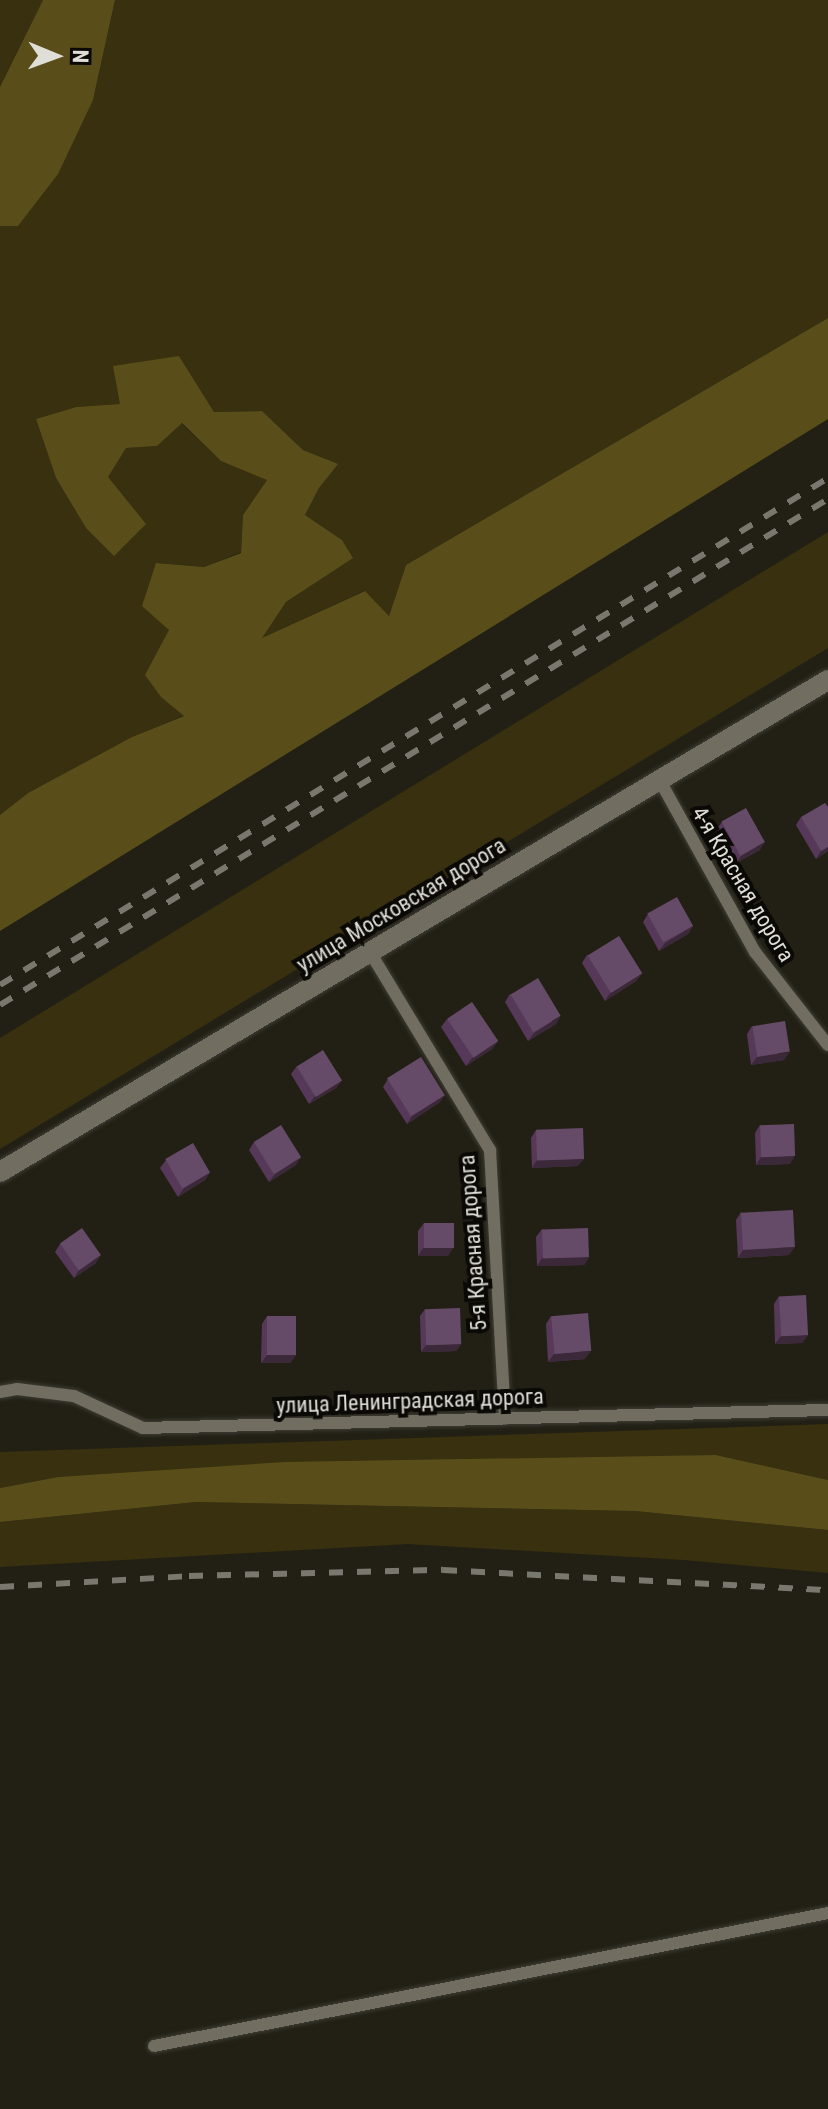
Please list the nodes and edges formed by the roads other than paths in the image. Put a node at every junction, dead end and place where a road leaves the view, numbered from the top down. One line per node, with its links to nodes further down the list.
1 (828, 680): 2 (street, улица Московская дорога)
2 (659, 779): 3 (street, улица Московская дорога); 4 (lane, 4-я Красная дорога)
3 (370, 952): 5 (street, улица Московская дорога); 8 (lane, 5-я Красная дорога)
4 (828, 1045)
5 (0, 1172)
6 (0, 1392): 8 (lane, улица Ленинградская дорога)
7 (828, 1410): 8 (lane, улица Ленинградская дорога)
8 (505, 1419)
9 (828, 1913): 10 (lane)
10 (154, 2046)

